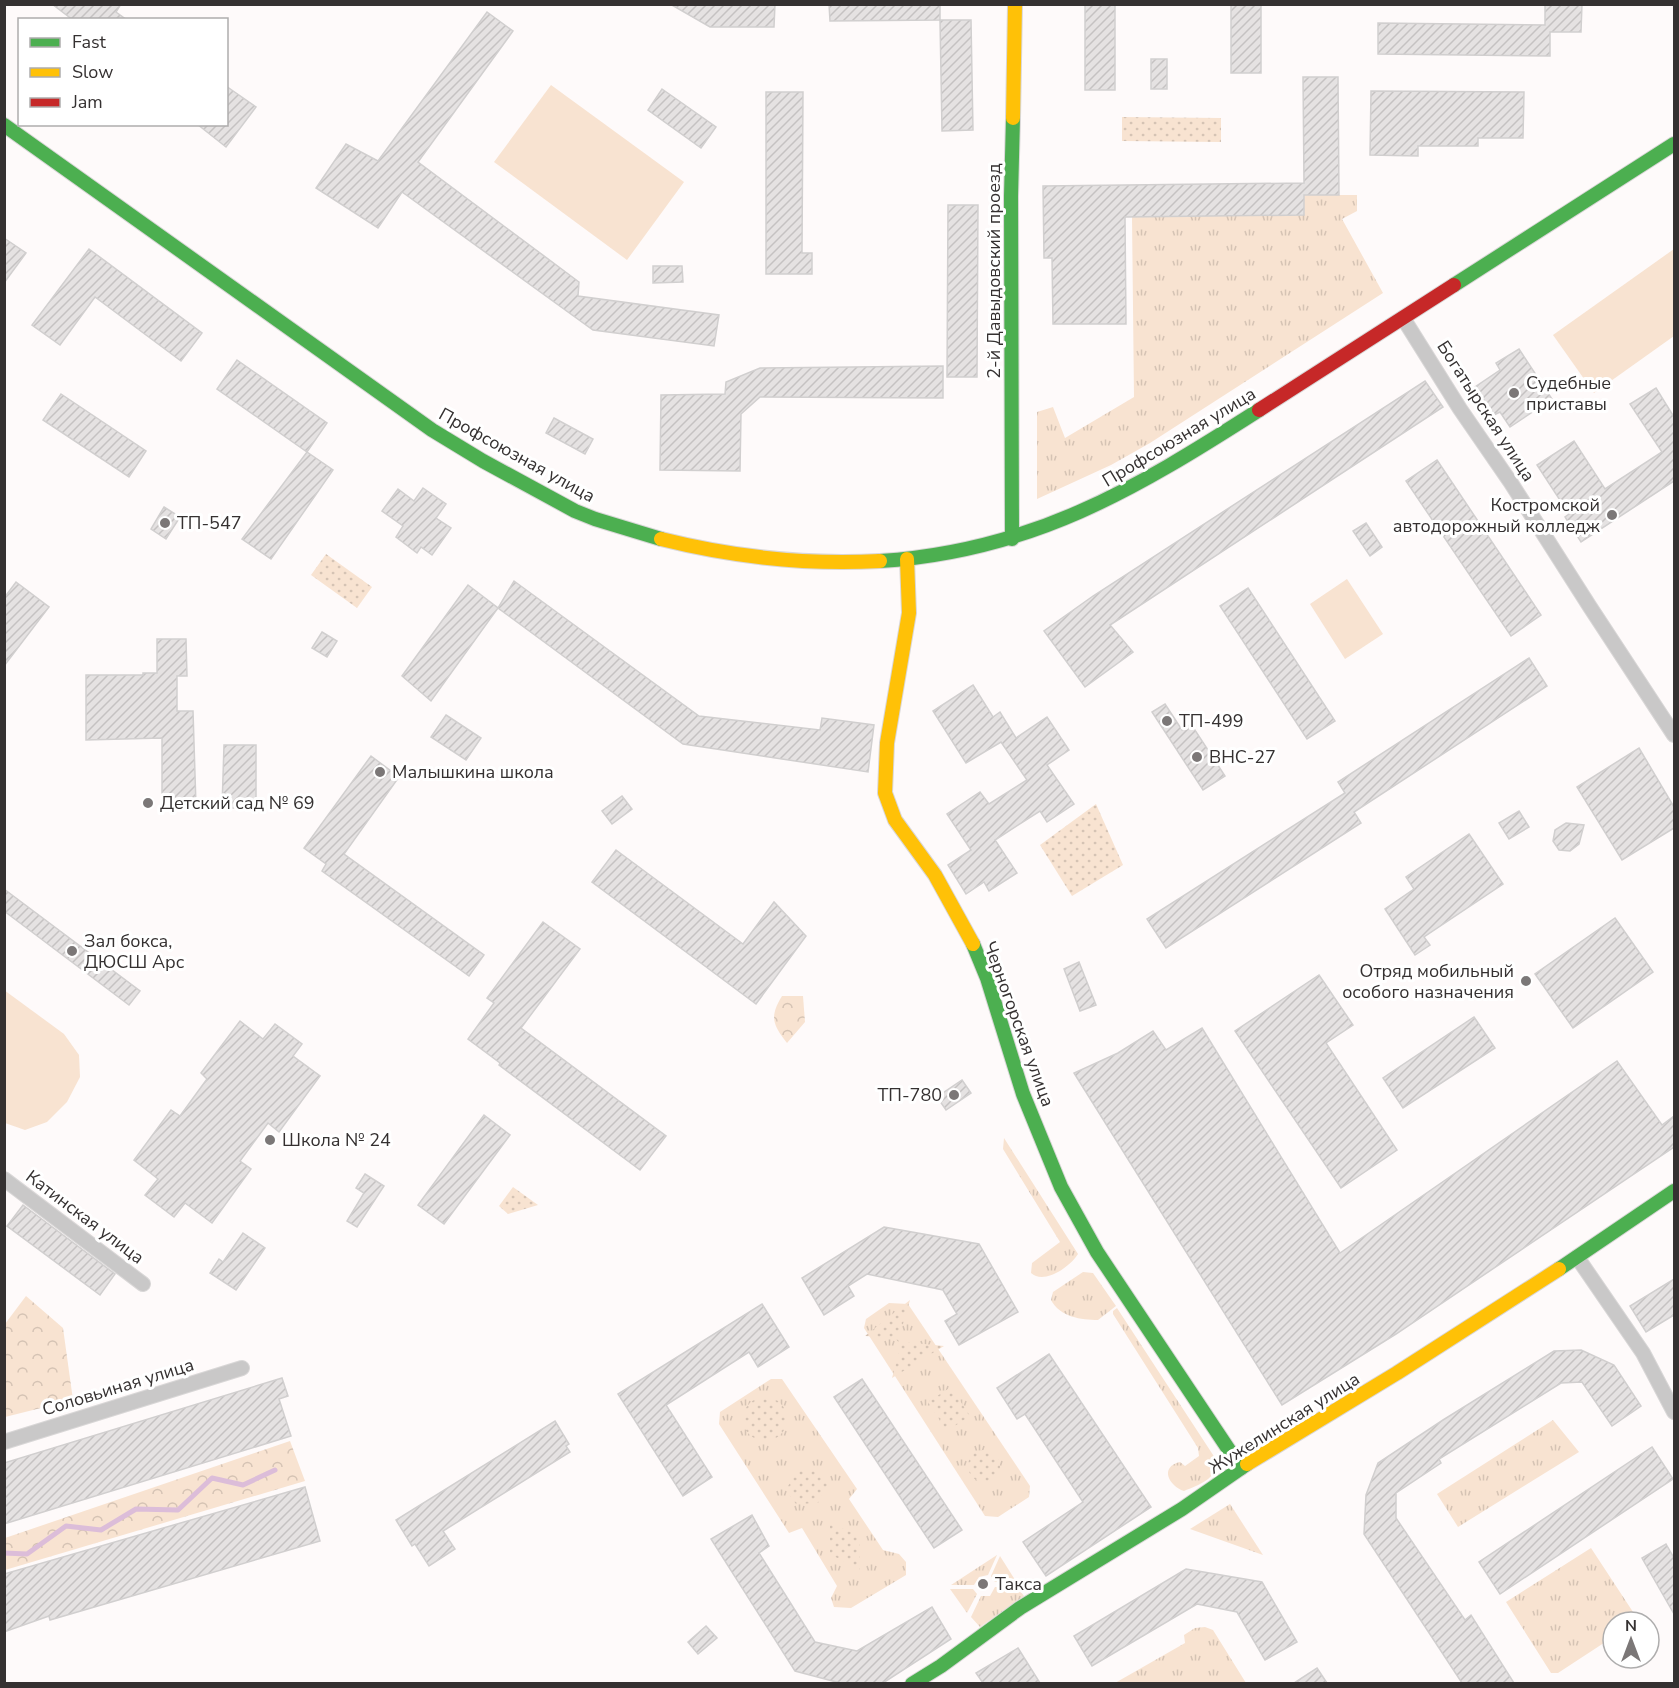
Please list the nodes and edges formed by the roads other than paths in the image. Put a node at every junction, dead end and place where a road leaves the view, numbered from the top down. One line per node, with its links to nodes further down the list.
1 (1015, 4): 5 (street, 2-й Давыдовский проезд)
2 (4, 125): 6 (street, Профсоюзная улица)
3 (1674, 144): 4 (street, Профсоюзная улица)
4 (1403, 318): 5 (street, Профсоюзная улица); 7 (street, Богатырская улица)
5 (1012, 539): 6 (street, Профсоюзная улица)
6 (907, 559): 15 (street, Черногорская улица)
7 (1674, 735)
8 (4, 1179): 11 (street, Катинская улица)
9 (1674, 1191): 10 (street, Жужелинская улица)
10 (1577, 1257): 13 (street); 15 (street, Жужелинская улица)
11 (143, 1284)
12 (242, 1368): 14 (street, Соловьиная улица)
13 (1674, 1412)
14 (4, 1442)
15 (1241, 1468): 16 (street, Жужелинская улица)
16 (912, 1683)

